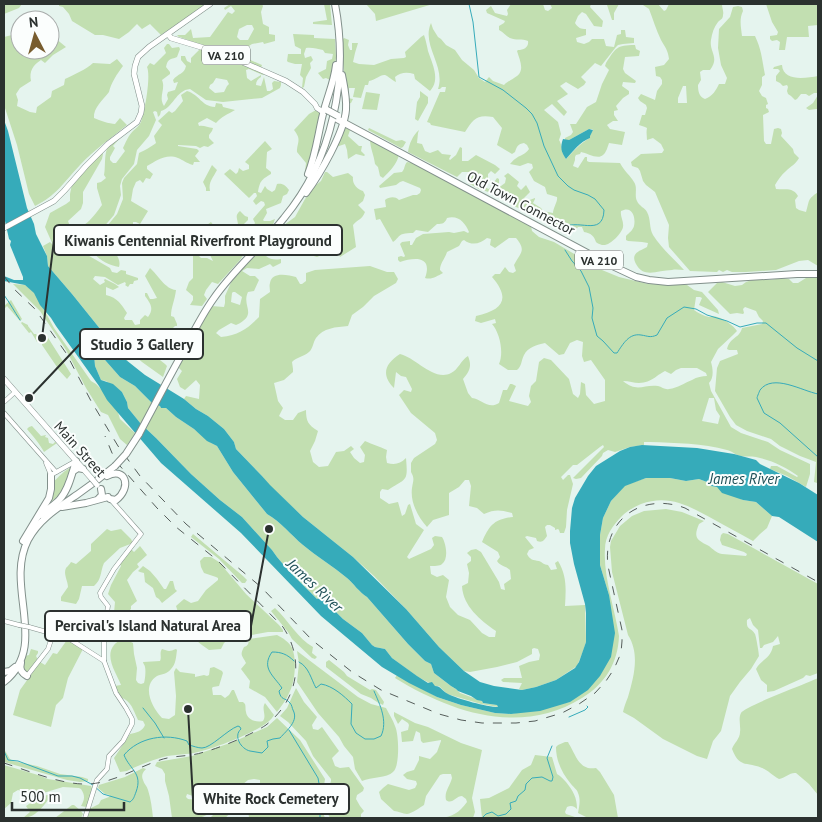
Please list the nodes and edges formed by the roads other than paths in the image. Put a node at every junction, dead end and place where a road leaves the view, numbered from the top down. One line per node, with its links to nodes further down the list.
1 (210, 4): 3 (main road)
2 (333, 4): 4 (highway); 5 (highway)
3 (169, 33): 6 (main road, Old Town Connector / VA 210); 10 (main road)
4 (340, 41): 7 (highway); 9 (highway)
5 (337, 64): 6 (highway); 8 (highway)
6 (325, 111): 7 (highway, Old Town Connector / VA 210, bridge); 8 (highway)
7 (340, 119): 9 (highway); 11 (highway, Old Town Connector / VA 210)
8 (297, 197): 12 (highway)
9 (286, 216): 12 (highway)
10 (4, 227)
11 (818, 273)
12 (169, 375): 18 (highway, bridge)
13 (4, 379): 14 (main road, Main Street)
14 (15, 392): 15 (main road); 17 (main road, Main Street)
15 (4, 402)
16 (4, 413): 21 (main road)
17 (76, 461): 19 (main road, Main Street); 20 (highway); 21 (main road); 28 (highway)
18 (114, 465): 22 (highway); 24 (highway)
19 (83, 468): 20 (highway); 23 (main road, Main Street, bridge)
20 (75, 470): 24 (highway)
21 (51, 477): 28 (highway)
22 (101, 478): 24 (highway); 26 (highway)
23 (99, 487): 25 (highway); 26 (main road, Main Street)
24 (84, 488): 25 (highway); 27 (highway); 29 (highway)
25 (99, 498): 26 (highway)
26 (108, 498): 27 (highway); 33 (main road, Main Street)
27 (58, 508): 32 (highway)
28 (31, 527): 29 (highway)
29 (19, 562): 34 (highway)
30 (4, 621): 31 (main road, bridge)
31 (53, 634): 33 (main road); 36 (main road)
32 (22, 658): 36 (highway); 37 (highway)
33 (104, 661): 38 (main road)
34 (15, 667): 35 (highway); 37 (highway)
35 (4, 672)
36 (27, 677): 37 (highway)
37 (5, 680)
38 (85, 818)

